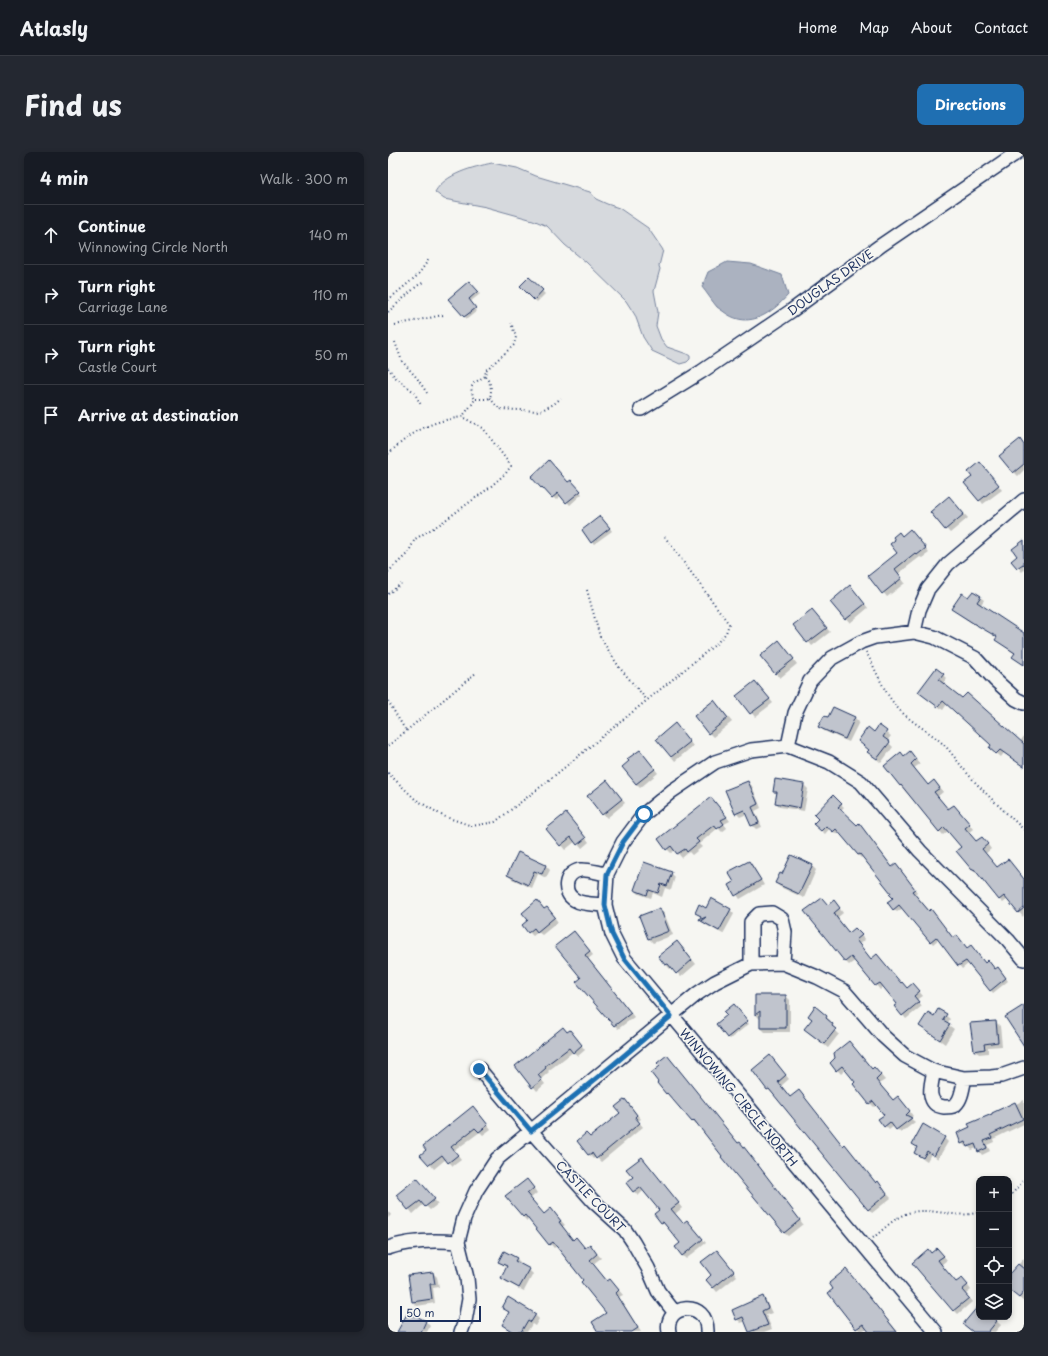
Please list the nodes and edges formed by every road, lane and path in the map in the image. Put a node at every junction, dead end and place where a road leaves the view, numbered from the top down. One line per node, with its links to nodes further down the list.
1 (1018, 152): 17 (street, DOUGLAS DRIVE)
2 (429, 259): 4 (path)
3 (424, 282): 5 (path)
4 (388, 300)
5 (388, 312)
6 (442, 315): 8 (path)
7 (511, 323): 11 (path)
8 (395, 325)
9 (395, 342): 12 (path)
10 (388, 368): 16 (path)
11 (485, 376): 13 (path); 14 (path)
12 (427, 393)
13 (475, 398): 14 (path); 18 (path)
14 (490, 398): 15 (path)
15 (561, 398)
16 (421, 404)
17 (641, 409)
18 (462, 417): 19 (path); 22 (path)
19 (388, 454)
20 (1024, 500): 26 (street)
21 (665, 538): 29 (path)
22 (388, 572)
23 (401, 584): 25 (path)
24 (587, 590): 29 (path)
25 (388, 594)
26 (914, 632): 27 (street); 31 (street)
27 (860, 642): 34 (street); 36 (path)
28 (477, 672): 32 (path)
29 (647, 700): 35 (path)
30 (388, 701): 32 (path)
31 (1024, 703)
32 (406, 731): 33 (path)
33 (388, 746)
34 (788, 746): 37 (street, WINNOWING CIRCLE NORTH); 39 (street)
35 (388, 773)
36 (1024, 830)
37 (607, 874): 38 (street, WINNOWING CIRCLE NORTH); 38 (street)
38 (605, 905): 42 (street, WINNOWING CIRCLE NORTH)
39 (1024, 959)
40 (751, 964): 41 (street); 41 (street); 42 (street)
41 (783, 964): 45 (street)
42 (671, 1016): 47 (street); 52 (street, WINNOWING CIRCLE NORTH)
43 (1024, 1068): 46 (street)
44 (479, 1069): 47 (street, CASTLE COURT)
45 (934, 1071): 46 (street); 46 (street)
46 (965, 1078)
47 (531, 1131): 51 (street); 54 (street, CASTLE COURT)
48 (1024, 1179): 49 (path)
49 (1012, 1194)
50 (976, 1213): 52 (path)
51 (458, 1242): 53 (street); 55 (street)
52 (863, 1246): 58 (street, WINNOWING CIRCLE NORTH)
53 (388, 1248)
54 (675, 1313): 56 (street); 57 (street)
55 (461, 1332)
56 (669, 1332)
57 (707, 1332)
58 (936, 1332)

